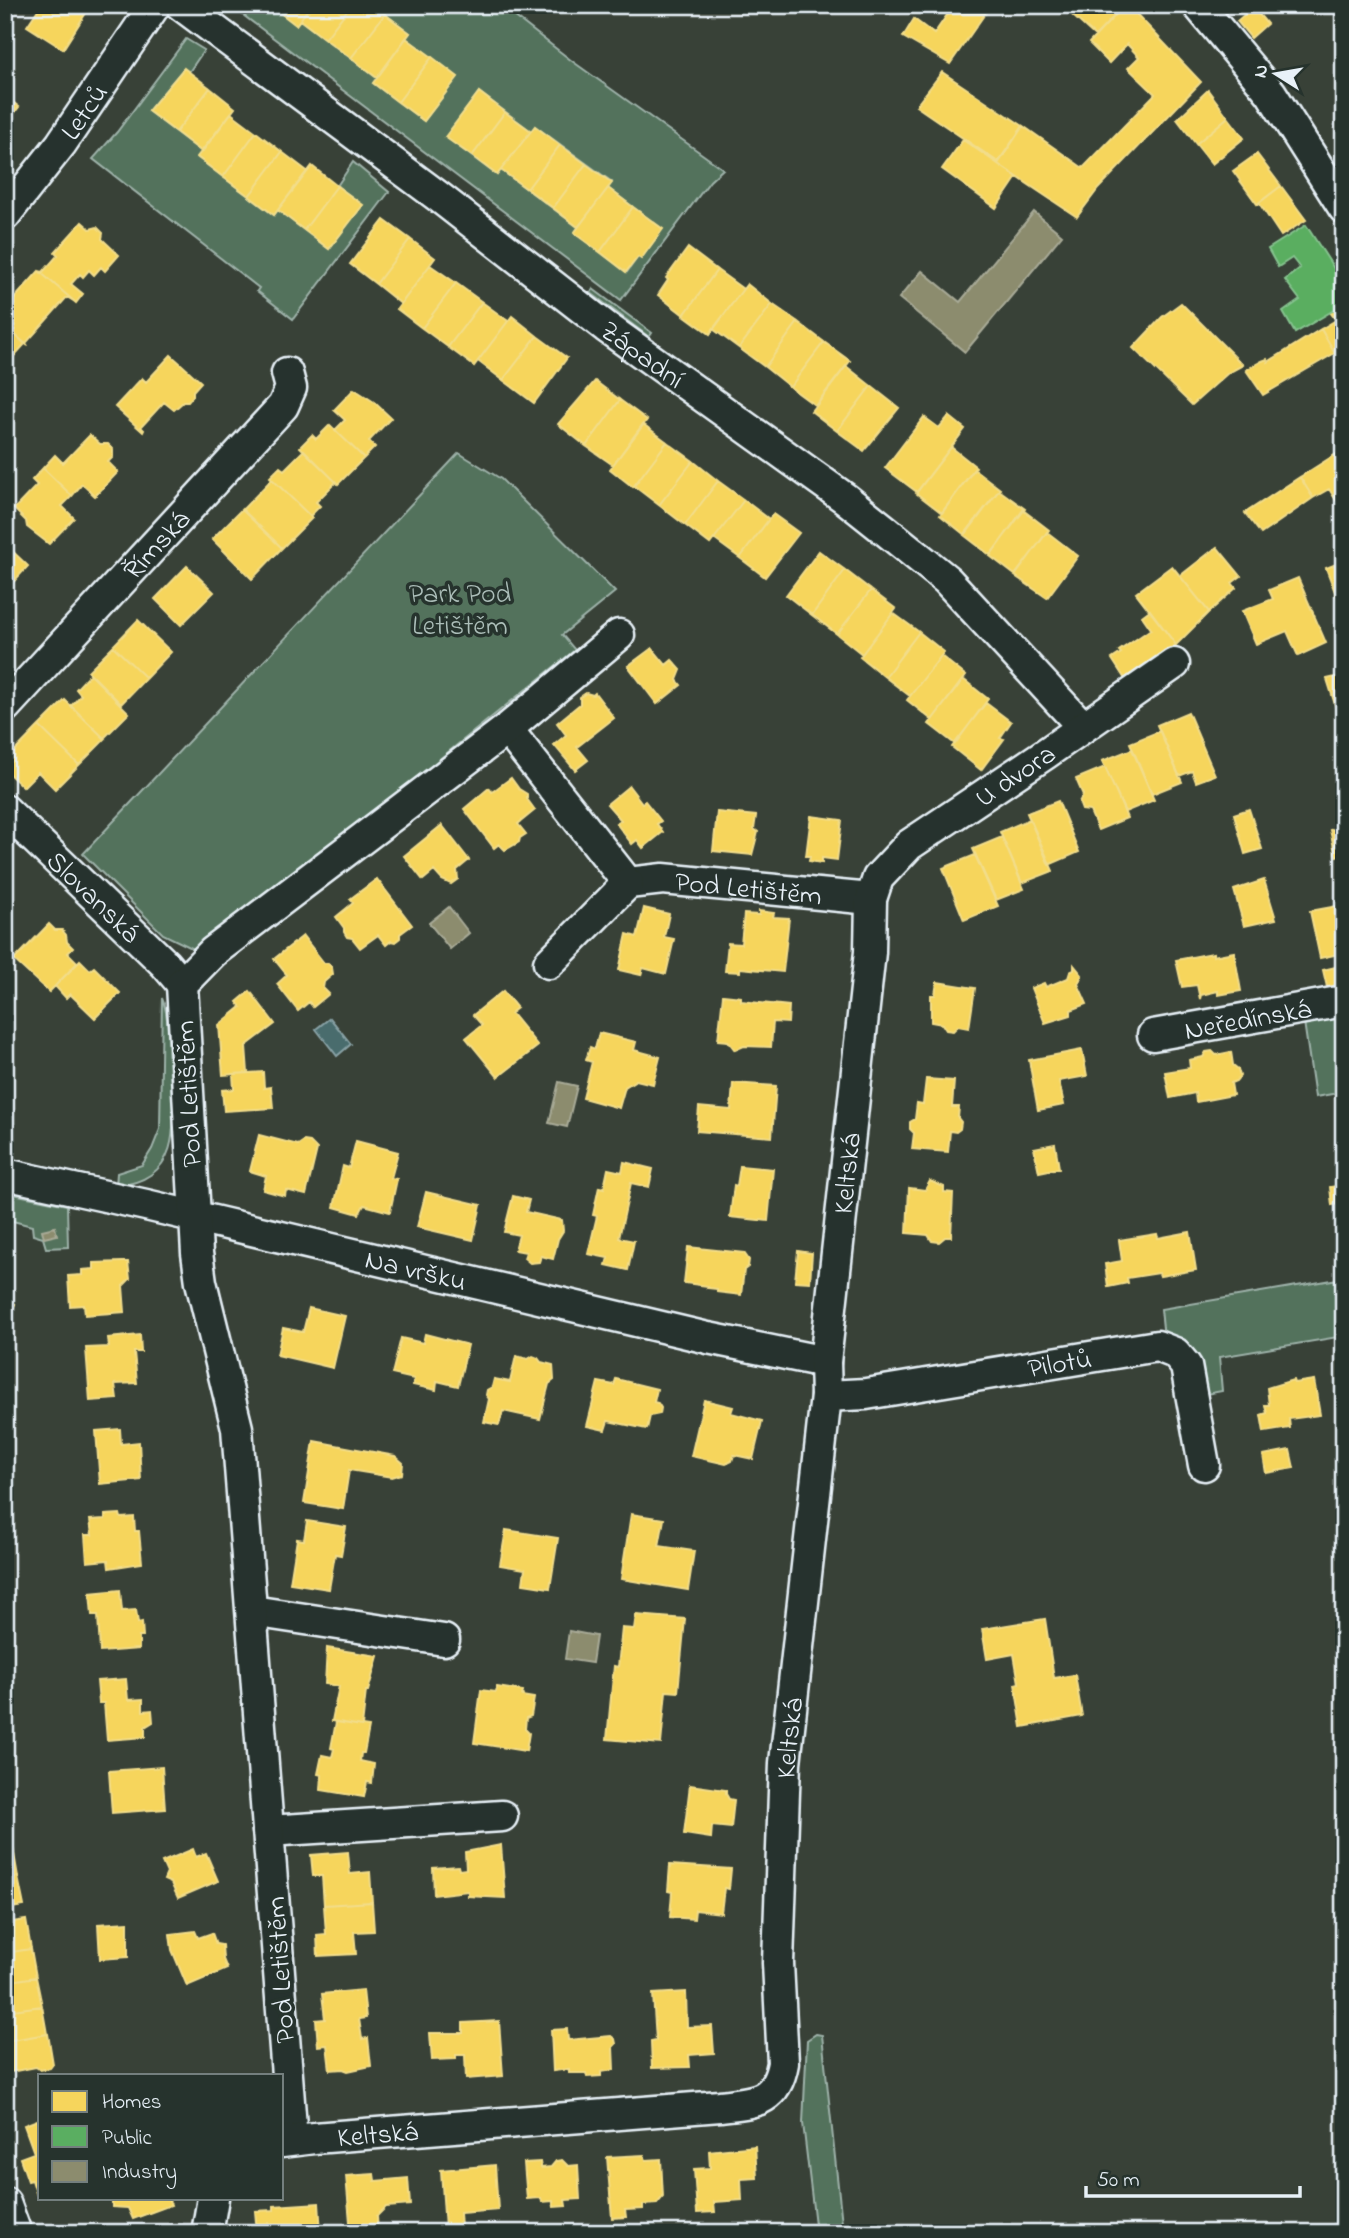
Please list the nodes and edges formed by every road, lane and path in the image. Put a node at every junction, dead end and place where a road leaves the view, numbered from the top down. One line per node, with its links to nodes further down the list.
1 (155, 5): 5 (street, Letců)
2 (181, 5): 10 (street, Západní)
3 (1198, 5): 4 (street)
4 (1344, 208)
5 (5, 215)
6 (287, 373): 9 (street, Římská)
7 (619, 635): 11 (street, Pod Letištěm)
8 (1174, 664): 10 (street, U dvora)
9 (5, 707)
10 (1083, 727): 14 (street, U dvora)
11 (507, 729): 13 (street); 16 (street, Pod Letištěm)
12 (5, 810): 16 (street, Slovanská)
13 (628, 883): 14 (street, Pod Letištěm); 15 (street)
14 (870, 899): 21 (street, Keltská)
15 (549, 963)
16 (181, 985): 20 (street, Pod Letištěm)
17 (1344, 1000): 18 (street, Neředínská)
18 (1153, 1035)
19 (5, 1174): 20 (street, Na vršku)
20 (194, 1216): 21 (street, Na vršku); 24 (street, Pod Letištěm)
21 (825, 1362): 22 (street, Keltská)
22 (826, 1396): 23 (street, Pilotů); 30 (street, Keltská)
23 (1204, 1465)
24 (252, 1611): 25 (street); 27 (street, Pod Letištěm)
25 (444, 1640)
26 (502, 1816): 27 (street)
27 (268, 1831): 28 (street, Pod Letištěm)
28 (283, 2074)
29 (284, 2092): 30 (street, Pod Letištěm)
30 (287, 2141)
31 (213, 2200): 34 (street)
32 (5, 2203): 33 (street)
33 (16, 2233)
34 (207, 2233)

